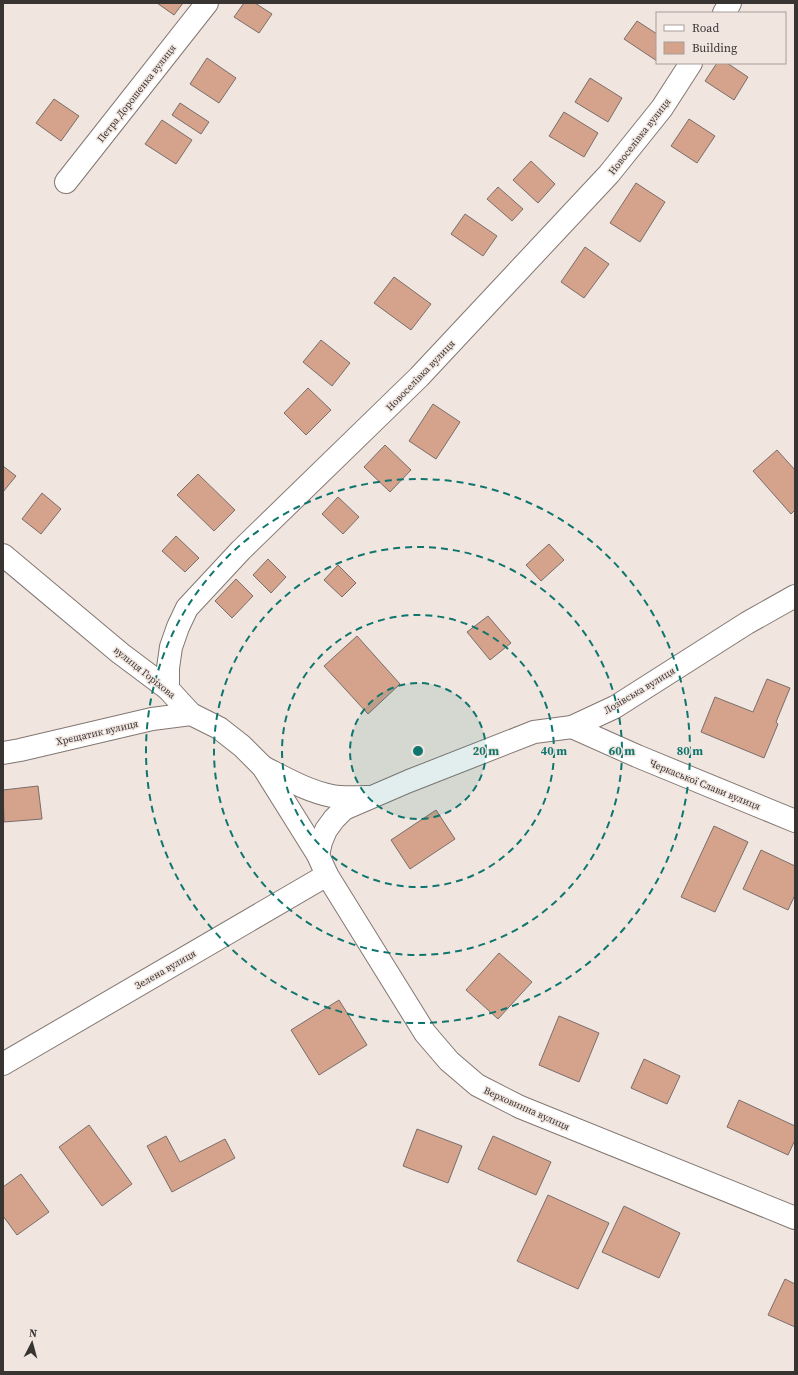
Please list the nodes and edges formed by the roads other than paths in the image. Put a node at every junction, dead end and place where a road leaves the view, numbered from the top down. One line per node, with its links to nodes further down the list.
1 (207, 3): 5 (street, Петра Дорошенка вулиця)
2 (730, 3): 3 (street)
3 (725, 12)
4 (690, 64): 8 (street, Новоселівка вулиця)
5 (66, 182)
6 (3, 555): 8 (street, вулиця Горіхова)
7 (795, 596): 10 (street, Лозівська вулиця)
8 (168, 689): 9 (street, вулиця Горіхова)
9 (192, 714): 11 (street, Хрещатик вулиця); 12 (street, вулиця Горіхова)
10 (572, 727): 13 (street, Лозівська вулиця); 14 (street, Черкаської Слави вулиця)
11 (3, 753)
12 (263, 767): 13 (street); 15 (street, вулиця Горіхова)
13 (372, 797): 15 (street, Лозівська вулиця)
14 (795, 821)
15 (318, 855): 16 (street, Верховинна вулиця)
16 (327, 875): 17 (street, Зелена вулиця); 18 (street, Верховинна вулиця)
17 (3, 1064)
18 (795, 1218)

